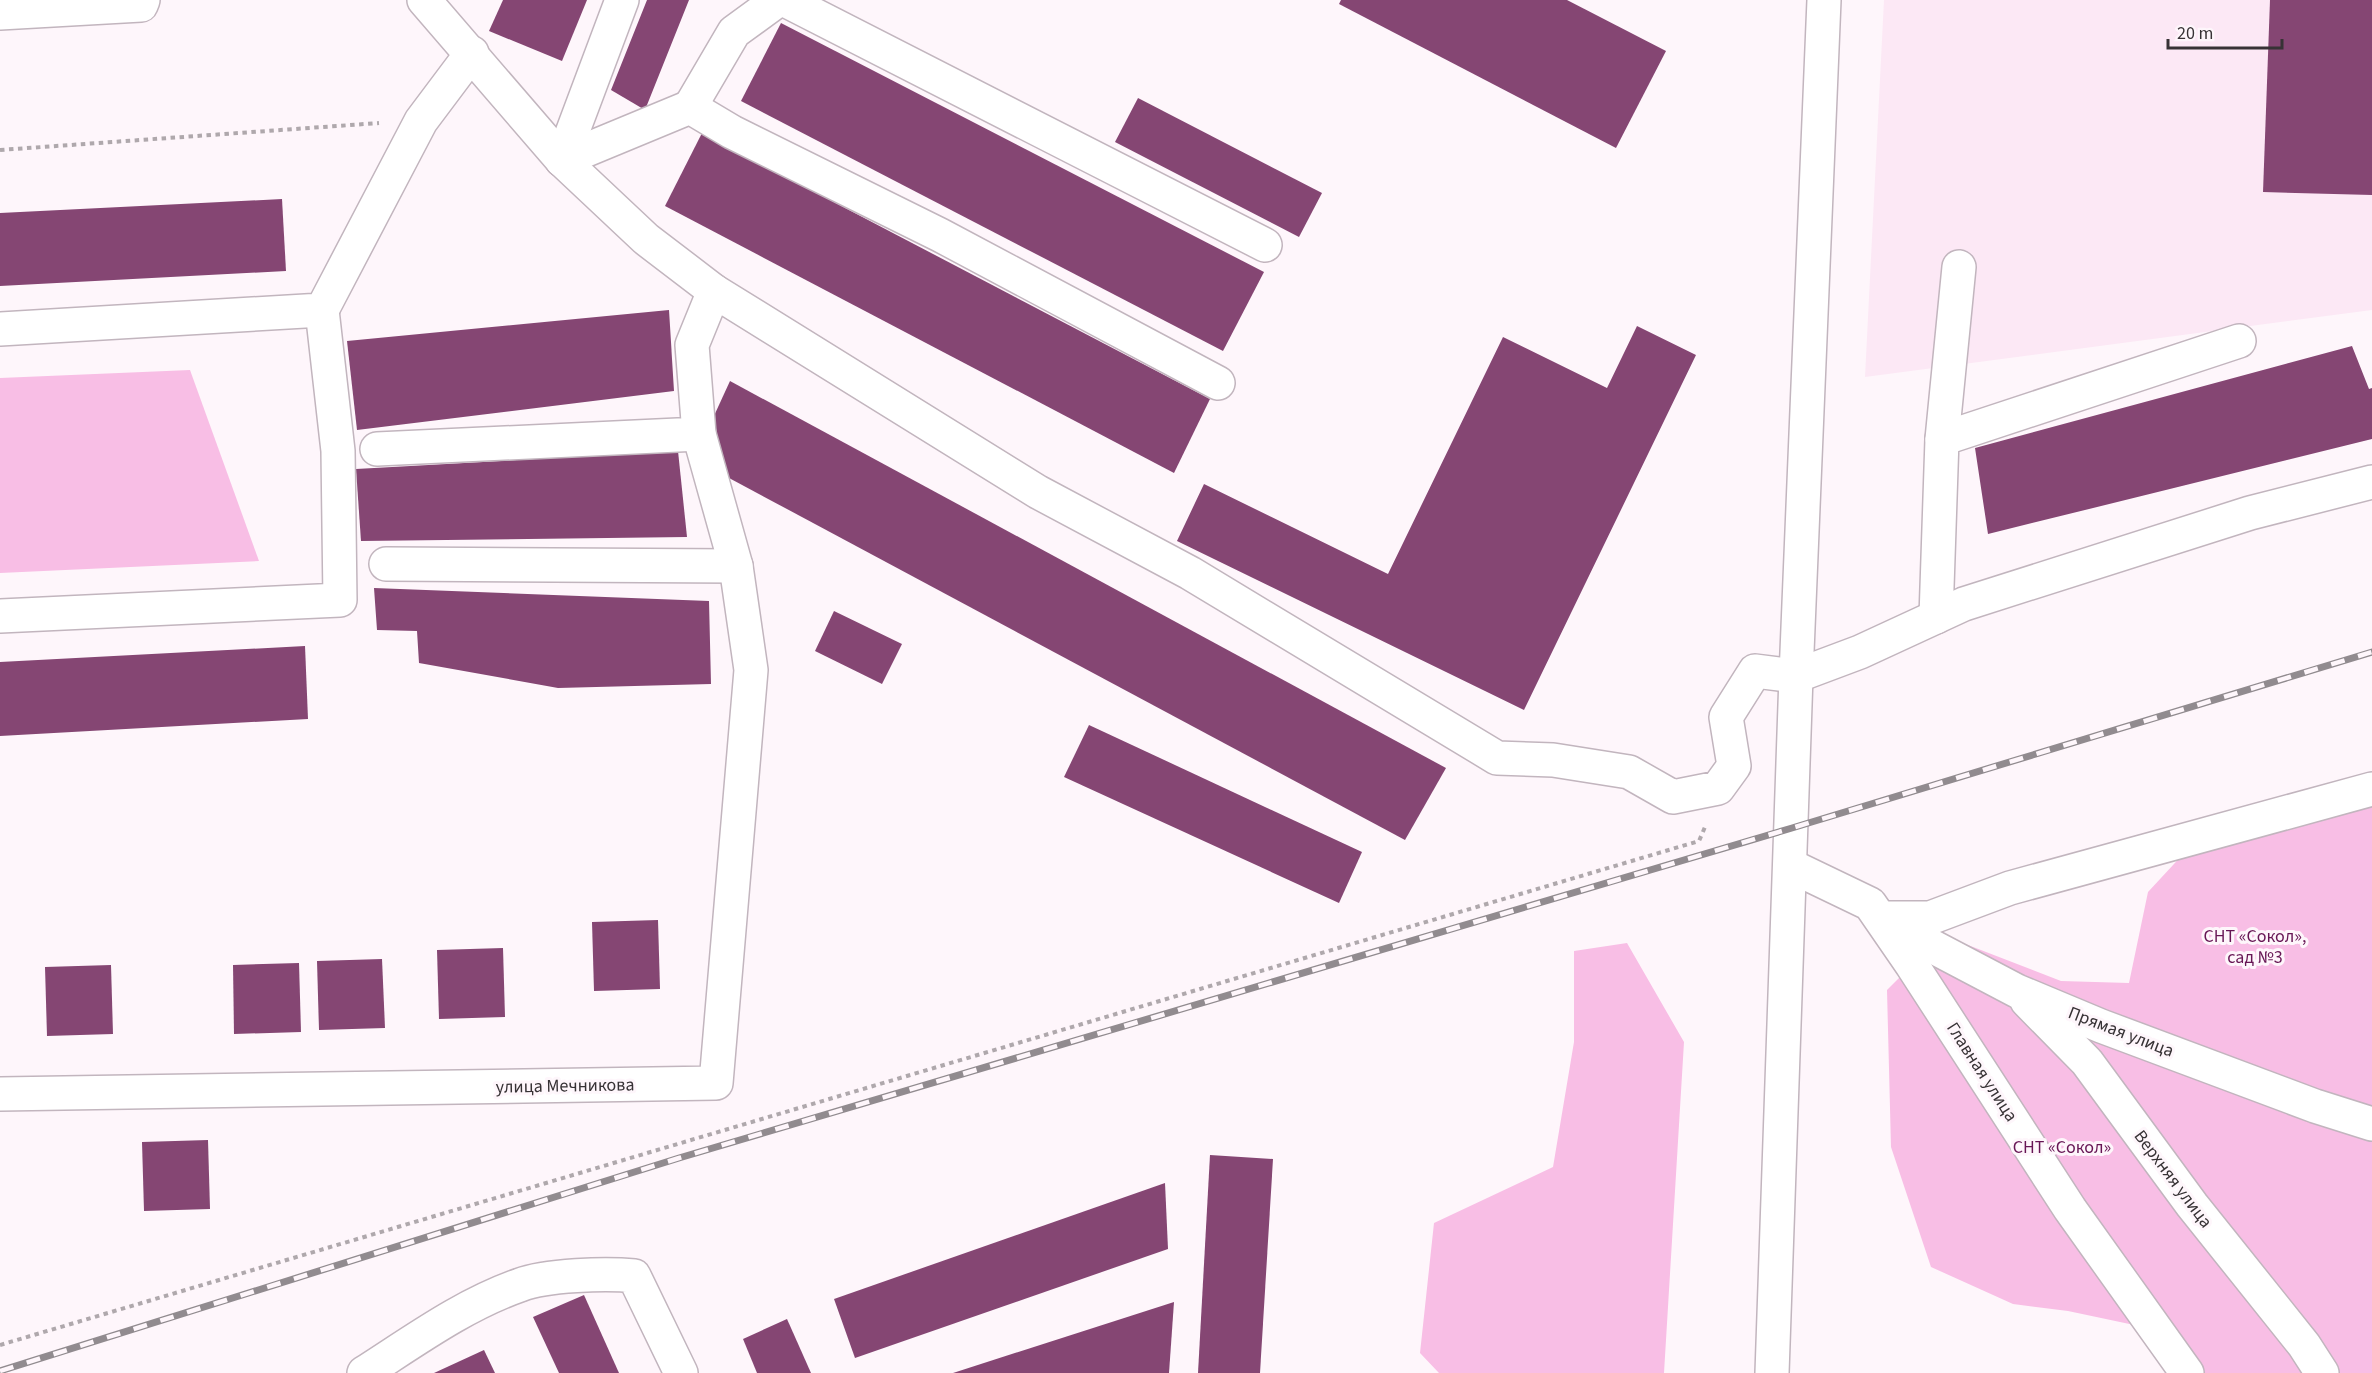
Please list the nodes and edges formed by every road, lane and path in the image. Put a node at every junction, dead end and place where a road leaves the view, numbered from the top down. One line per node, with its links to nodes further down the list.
1 (143, 0): 7 (street)
2 (622, 0): 12 (street)
3 (778, 0): 9 (street)
4 (785, 0): 13 (street)
5 (1824, 0): 28 (street)
6 (438, 6): 8 (street)
7 (0, 14)
8 (472, 53): 10 (street); 12 (street)
9 (690, 107): 12 (street); 19 (street)
10 (421, 120): 11 (path); 16 (street)
11 (0, 150)
12 (561, 160): 15 (street)
13 (1265, 245)
14 (1959, 267): 21 (street)
15 (714, 291): 20 (street); 28 (street)
16 (322, 310): 17 (street); 26 (street)
17 (0, 329)
18 (2239, 341): 21 (street)
19 (1218, 383)
20 (699, 434): 22 (street); 25 (street)
21 (1942, 439): 27 (street)
22 (377, 449)
23 (2372, 482): 27 (street)
24 (386, 564): 25 (street)
25 (736, 566): 34 (street, улица Мечникова)
26 (0, 616)
27 (1936, 617): 28 (street)
28 (1796, 676): 31 (street)
29 (2372, 789): 32 (street)
30 (1709, 819): 36 (path)
31 (1791, 866): 32 (street, Главная улица); 39 (street)
32 (1880, 918): 33 (street, Прямая улица); 40 (street, Главная улица)
33 (2018, 991): 35 (street, Прямая улица); 41 (street, Верхняя улица)
34 (0, 1095)
35 (2372, 1124)
36 (0, 1345)
37 (363, 1373): 38 (street)
38 (681, 1373)
39 (1772, 1373)
40 (2187, 1373)
41 (2322, 1373)

